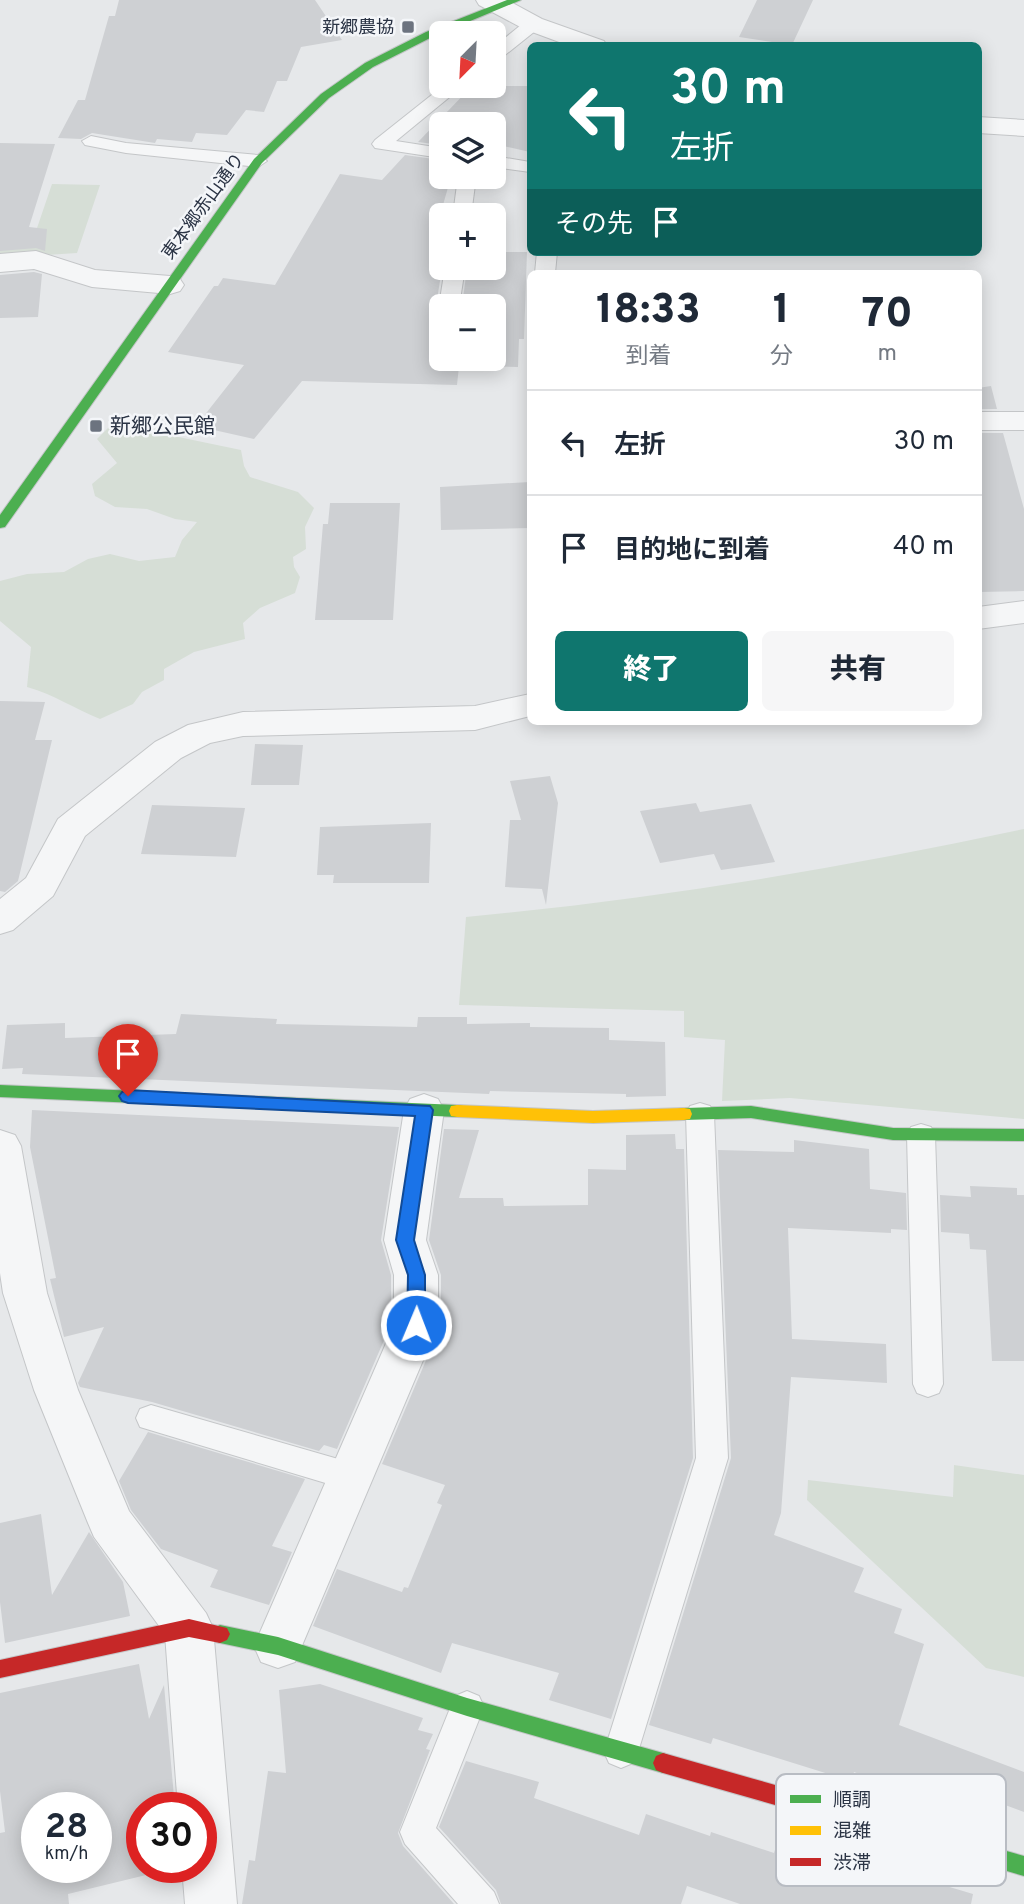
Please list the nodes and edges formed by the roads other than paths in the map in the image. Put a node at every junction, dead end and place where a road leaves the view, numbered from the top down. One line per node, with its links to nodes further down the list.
1 (501, 2): 2 (street); 10 (street, 東本郷赤山通り)
2 (533, 24): 3 (street); 4 (lane)
3 (584, 42)
4 (506, 45)
5 (439, 98): 9 (lane)
6 (982, 125): 7 (street)
7 (1024, 128)
8 (91, 141): 10 (lane)
9 (429, 151)
10 (258, 161): 14 (street, 東本郷赤山通り)
11 (506, 164): 12 (lane)
12 (527, 167)
13 (0, 263): 14 (street)
14 (170, 285): 17 (street, 東本郷赤山通り)
15 (1024, 421): 16 (street)
16 (982, 422)
17 (0, 524)
18 (1024, 612): 19 (street)
19 (982, 617)
20 (527, 706): 21 (street)
21 (0, 920)
22 (0, 1091): 23 (street)
23 (424, 1110): 24 (street); 30 (street)
24 (700, 1114): 25 (street); 35 (lane)
25 (921, 1135): 26 (street); 28 (lane)
26 (1024, 1135)
27 (0, 1146): 31 (street)
28 (928, 1384)
29 (151, 1418): 30 (lane)
30 (352, 1477): 32 (street)
31 (189, 1628): 32 (street); 33 (street); 39 (street)
32 (278, 1646): 34 (street)
33 (0, 1669)
34 (467, 1707): 35 (street); 40 (lane)
35 (621, 1752): 36 (street)
36 (776, 1796)
37 (1006, 1861): 38 (street)
38 (1024, 1866)
39 (211, 1904)
40 (481, 1904)

